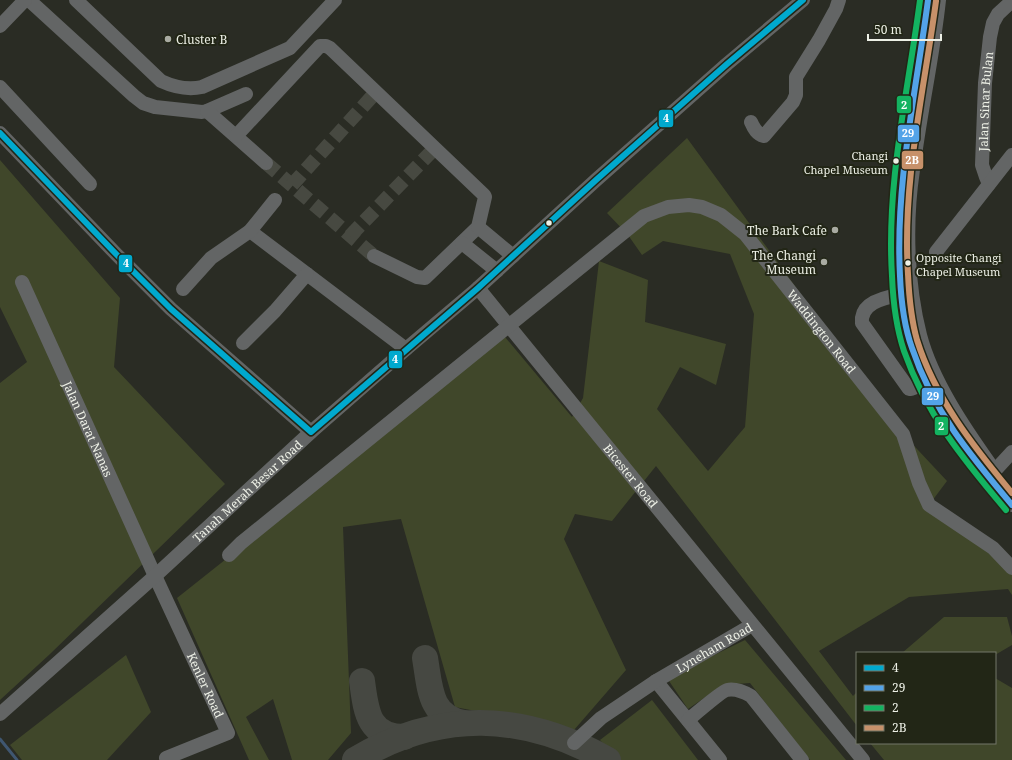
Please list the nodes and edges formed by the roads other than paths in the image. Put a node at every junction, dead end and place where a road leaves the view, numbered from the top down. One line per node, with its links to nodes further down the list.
1 (25, 0): 10 (street)
2 (29, 0): 13 (street)
3 (76, 0): 4 (street)
4 (335, 0)
5 (803, 0): 27 (street, Tanah Merah Besar Road)
6 (839, 0): 14 (street)
7 (928, 0): 33 (street)
8 (939, 0): 40 (street)
9 (1012, 1): 20 (street, Jalan Sinar Bulan)
10 (0, 26)
11 (0, 87): 19 (street)
12 (246, 94): 13 (street)
13 (207, 111): 16 (street)
14 (751, 122)
15 (0, 133): 38 (street)
16 (236, 136): 18 (street); 22 (street)
17 (1012, 155): 20 (street)
18 (266, 163)
19 (90, 184)
20 (989, 184): 25 (street)
21 (275, 200): 23 (street)
22 (478, 227): 24 (street); 27 (street)
23 (250, 231): 29 (street); 32 (street)
24 (462, 243): 26 (street); 28 (street)
25 (936, 252)
26 (374, 256)
27 (513, 256): 28 (street, Tanah Merah Besar Road)
28 (497, 271): 31 (street, Tanah Merah Besar Road)
29 (307, 274): 35 (street); 36 (street)
30 (22, 282): 45 (street, Jalan Darat Nanas)
31 (478, 288): 34 (street, Bicester Road); 36 (street, Tanah Merah Besar Road)
32 (182, 289)
33 (901, 295): 37 (street); 37 (street)
34 (509, 325): 43 (street, Waddington Road); 44 (street, Waddington Road); 46 (street, Bicester Road)
35 (243, 343)
36 (406, 349): 38 (street, Tanah Merah Besar Road)
37 (927, 383): 40 (street)
38 (311, 432): 45 (street, Tanah Merah Besar Road)
39 (1012, 452): 40 (street)
40 (992, 474): 41 (street); 42 (street)
41 (1012, 490)
42 (1012, 505)
43 (229, 555)
44 (1012, 568)
45 (155, 576): 48 (street, Tanah Merah Besar Road); 51 (street, Kenler Road)
46 (752, 625): 47 (street, Lyneham Road); 54 (street, Lyneham Road)
47 (656, 681): 49 (street); 50 (street, Lyneham Road)
48 (0, 714)
49 (688, 720): 52 (street); 53 (street)
50 (574, 743)
51 (166, 758)
52 (720, 760)
53 (802, 760)
54 (862, 760)

